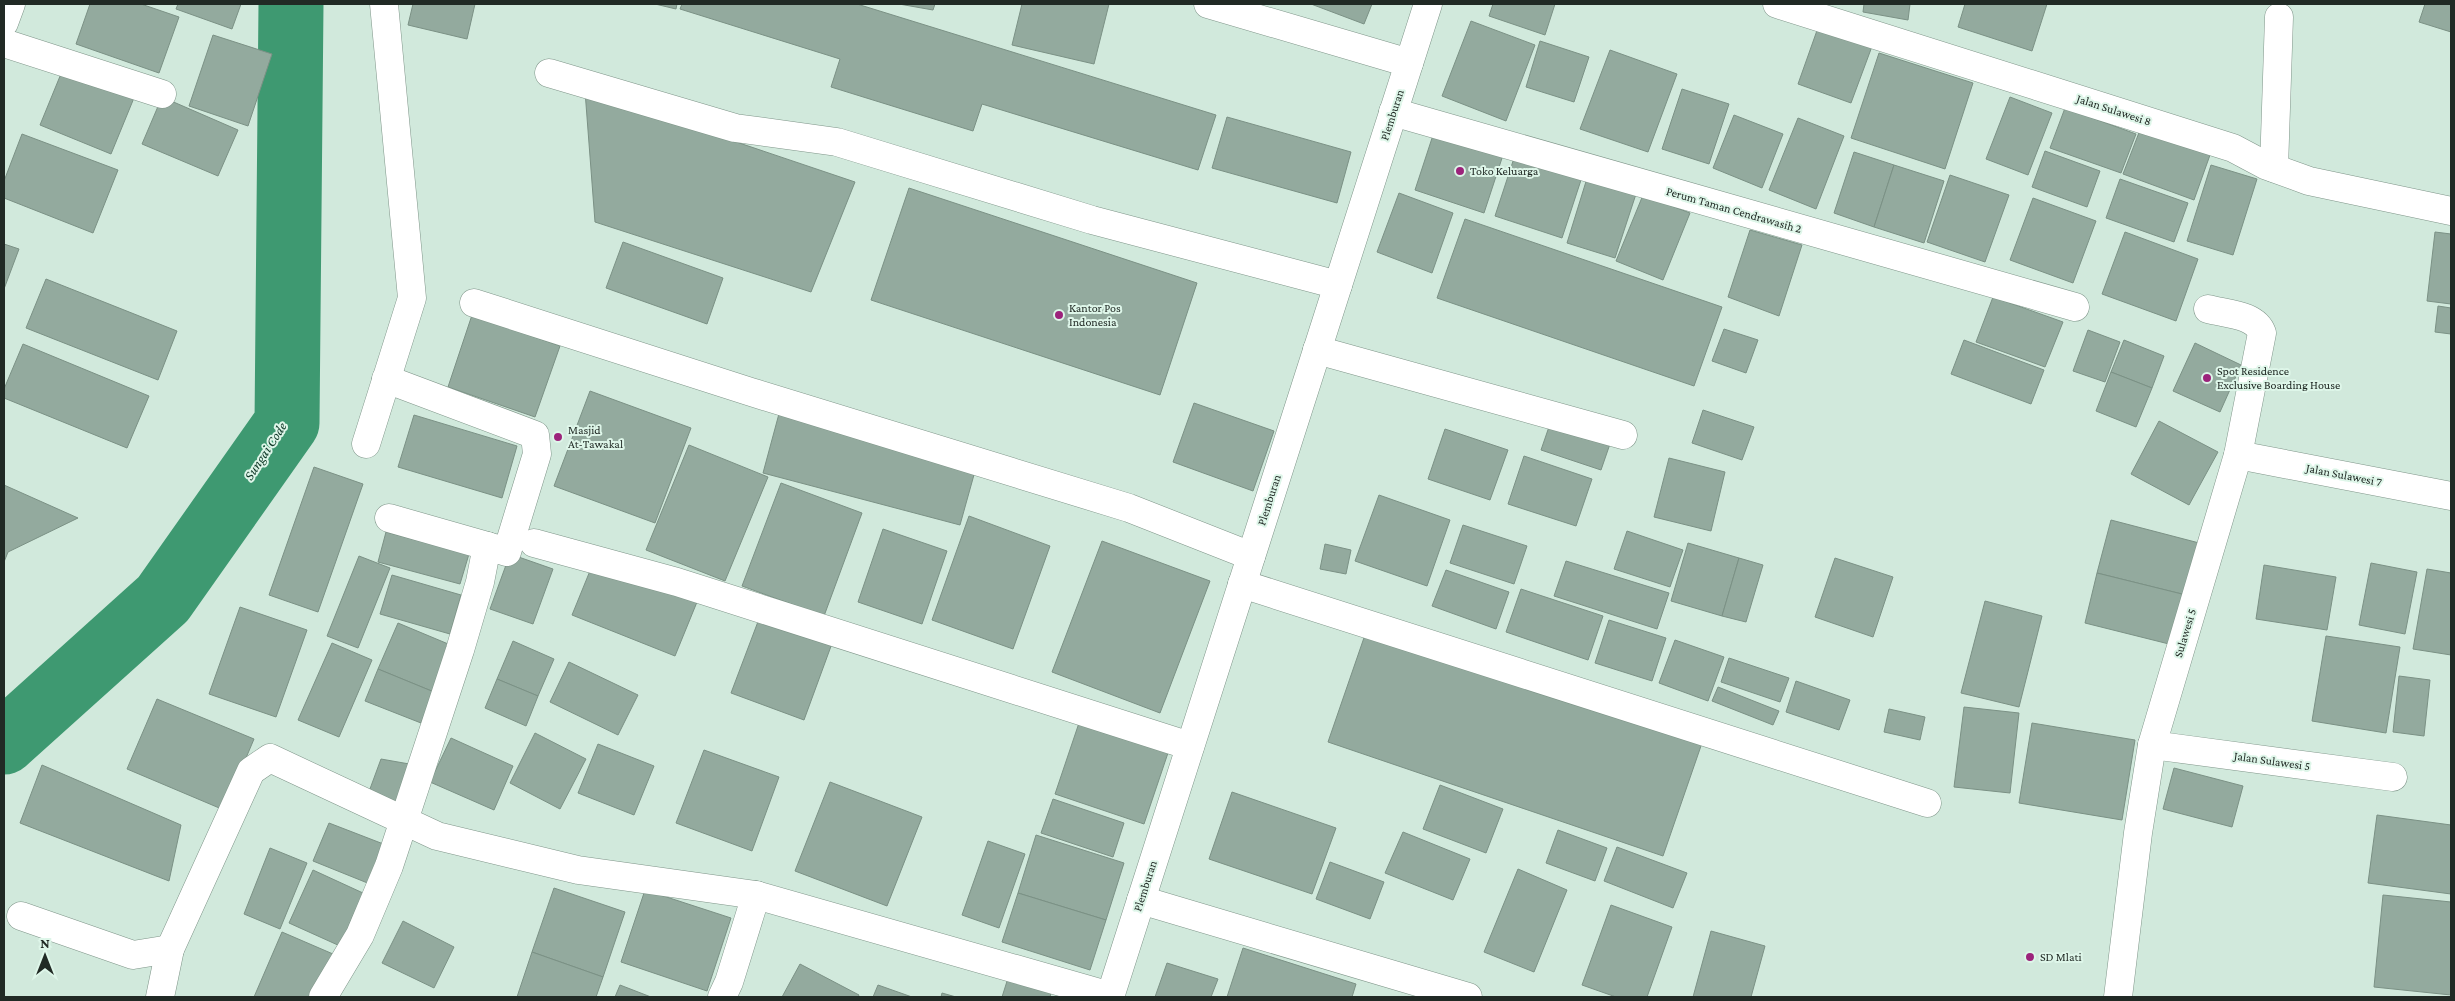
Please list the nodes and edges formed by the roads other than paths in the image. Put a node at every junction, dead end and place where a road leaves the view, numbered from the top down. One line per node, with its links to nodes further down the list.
1 (11, 4): 7 (street)
2 (384, 4): 20 (street)
3 (1208, 4): 9 (street)
4 (1428, 4): 9 (street, Plemburan)
5 (1777, 4): 13 (street, Jalan Sulawesi 8)
6 (2279, 17): 13 (street)
7 (4, 23)
8 (4, 42): 11 (street)
9 (1409, 63): 12 (street, Plemburan)
10 (549, 74): 15 (street)
11 (162, 94)
12 (1393, 112): 15 (street, Plemburan); 17 (street, Perum Taman Cendrawasih 2)
13 (2274, 168): 14 (street, Jalan Sulawesi 8)
14 (2451, 211)
15 (1338, 285): 19 (street, Plemburan)
16 (474, 303): 28 (street)
17 (2075, 307)
18 (2208, 309): 23 (street, Sulawesi 5)
19 (1317, 350): 21 (street); 28 (street, Plemburan)
20 (386, 379): 22 (street); 27 (street)
21 (1623, 435)
22 (366, 444)
23 (2238, 455): 24 (street, Jalan Sulawesi 7); 30 (street, Sulawesi 5)
24 (2451, 496)
25 (388, 518): 27 (street)
26 (534, 543): 31 (street)
27 (487, 546): 34 (street)
28 (1251, 556): 29 (street, Plemburan)
29 (1242, 584): 31 (street, Plemburan); 33 (street)
30 (2152, 745): 32 (street, Jalan Sulawesi 5); 44 (street, Sulawesi 5)
31 (1190, 746): 36 (street, Plemburan)
32 (2393, 776)
33 (1927, 803)
34 (404, 822): 35 (street); 38 (street); 40 (street)
35 (756, 895): 41 (street); 42 (street)
36 (1141, 900): 42 (street, Plemburan); 43 (street)
37 (21, 916): 38 (street)
38 (170, 950): 39 (street)
39 (160, 997)
40 (323, 997)
41 (722, 997)
42 (1110, 997)
43 (1468, 997)
44 (2118, 997)

